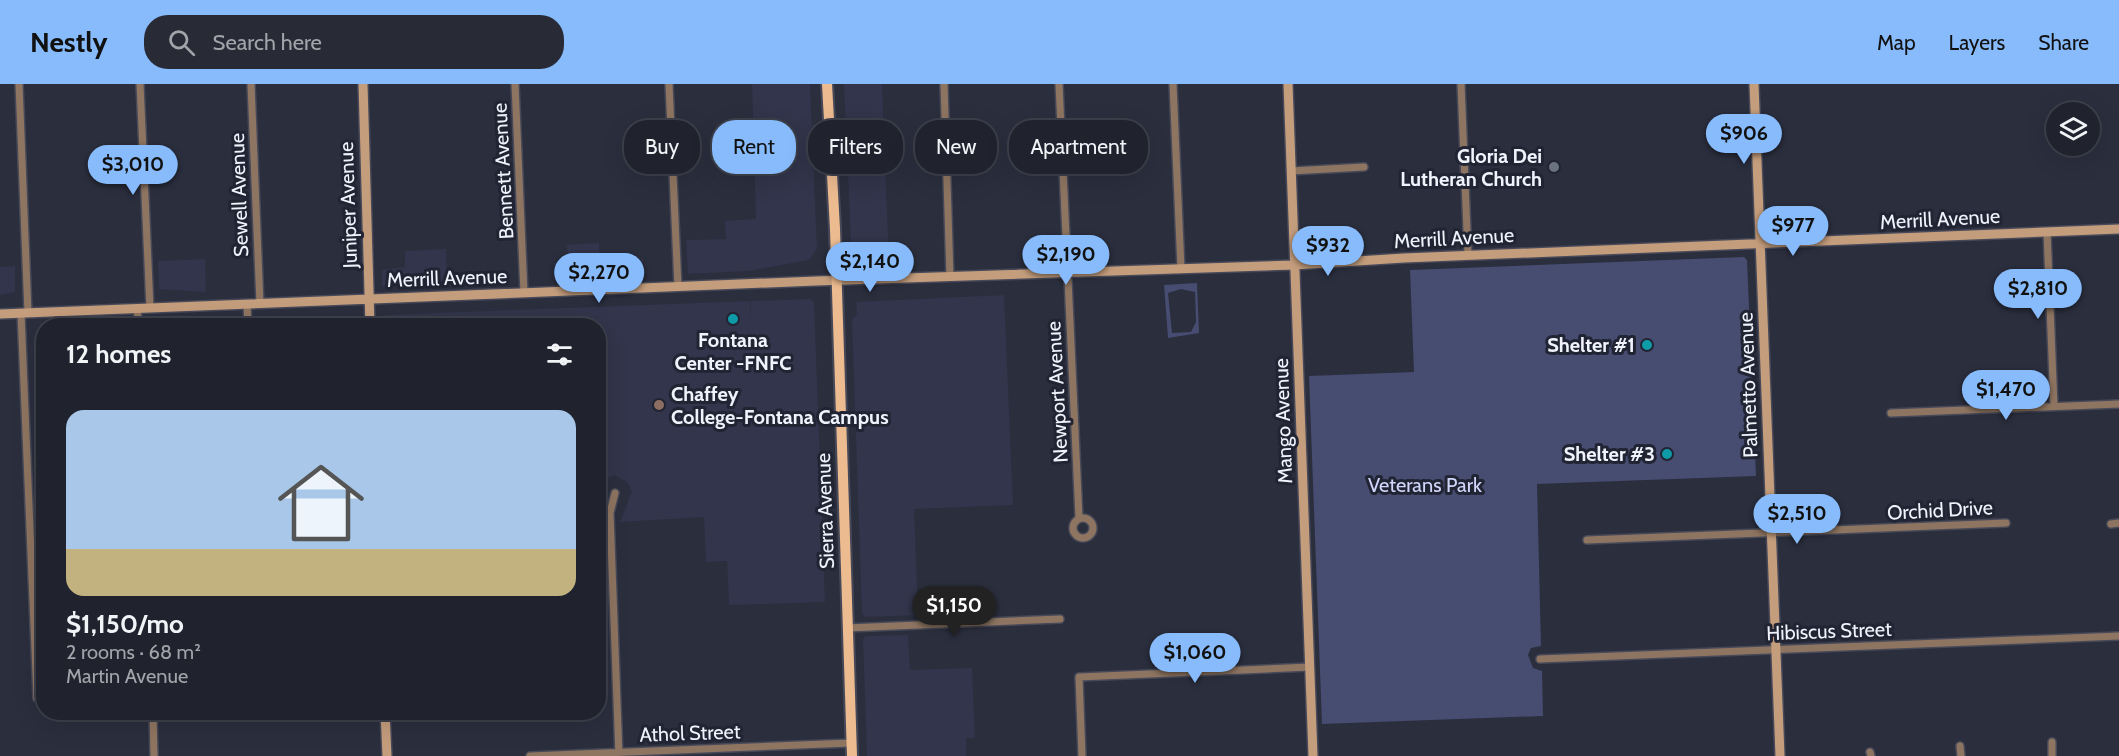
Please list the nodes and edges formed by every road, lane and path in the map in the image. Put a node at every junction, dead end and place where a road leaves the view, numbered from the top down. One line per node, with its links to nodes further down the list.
1 (19, 84): 32 (street)
2 (140, 84): 30 (street)
3 (251, 84): 29 (street, Sewell Avenue)
4 (363, 84): 27 (main road, Juniper Avenue)
5 (515, 84): 26 (street, Bennett Avenue)
6 (669, 84): 25 (street)
7 (827, 84): 24 (main road, Sierra Avenue)
8 (944, 84): 23 (street)
9 (1059, 84): 22 (street, Newport Avenue)
10 (1173, 84): 21 (street)
11 (1288, 84): 15 (main road, Mango Avenue)
12 (1461, 84): 19 (street)
13 (1754, 84): 18 (main road, Palmetto Avenue)
14 (1364, 167): 15 (street)
15 (1291, 171): 20 (main road, Mango Avenue)
16 (2119, 229): 17 (main road, Merrill Avenue)
17 (2047, 232): 18 (main road, Merrill Avenue); 38 (street)
18 (1761, 245): 19 (main road, Merrill Avenue); 45 (main road, Palmetto Avenue)
19 (1468, 255): 20 (main road, Merrill Avenue)
20 (1294, 265): 21 (main road, Merrill Avenue); 53 (main road, Mango Avenue)
21 (1181, 269): 22 (main road, Merrill Avenue)
22 (1067, 273): 23 (main road, Merrill Avenue); 41 (street, Newport Avenue)
23 (950, 277): 24 (main road, Merrill Avenue)
24 (835, 280): 25 (main road, Merrill Avenue); 48 (main road, Sierra Avenue)
25 (678, 287): 26 (main road, Merrill Avenue)
26 (524, 293): 27 (main road, Merrill Avenue)
27 (369, 299): 29 (main road, Merrill Avenue); 36 (main road, Juniper Avenue)
28 (247, 304): 29 (main road, Merrill Avenue); 30 (main road, Merrill Avenue); 35 (street)
29 (260, 304)
30 (150, 308): 31 (main road, Merrill Avenue)
31 (137, 309): 32 (main road, Merrill Avenue); 34 (street)
32 (25, 313): 33 (main road, Merrill Avenue); 52 (street)
33 (0, 314)
34 (138, 318)
35 (248, 318)
36 (370, 318)
37 (2119, 404): 38 (street)
38 (2054, 406): 39 (street)
39 (1891, 412)
40 (615, 493): 59 (street)
41 (1079, 518)
42 (2119, 523): 44 (street)
43 (2006, 524): 45 (street, Orchid Drive)
44 (2110, 524)
45 (1772, 534): 46 (street, Orchid Drive); 50 (main road, Palmetto Avenue)
46 (1587, 540)
47 (1060, 619): 48 (street)
48 (847, 628): 57 (main road, Sierra Avenue)
49 (2119, 636): 50 (street, Hibiscus Street)
50 (1777, 650): 51 (street, Hibiscus Street); 66 (main road, Palmetto Avenue)
51 (1540, 658)
52 (36, 666)
53 (1310, 667): 64 (street); 65 (main road, Mango Avenue)
54 (153, 720): 60 (street)
55 (385, 720): 61 (main road)
56 (2052, 742): 68 (street)
57 (851, 743): 59 (street, Athol Street); 63 (main road, Sierra Avenue)
58 (1960, 746): 67 (street)
59 (619, 754): 62 (street, Athol Street)
60 (154, 756)
61 (387, 756)
62 (530, 756)
63 (852, 756)
64 (1082, 756)
65 (1313, 756)
66 (1780, 756)
67 (1961, 756)
68 (2052, 756)

